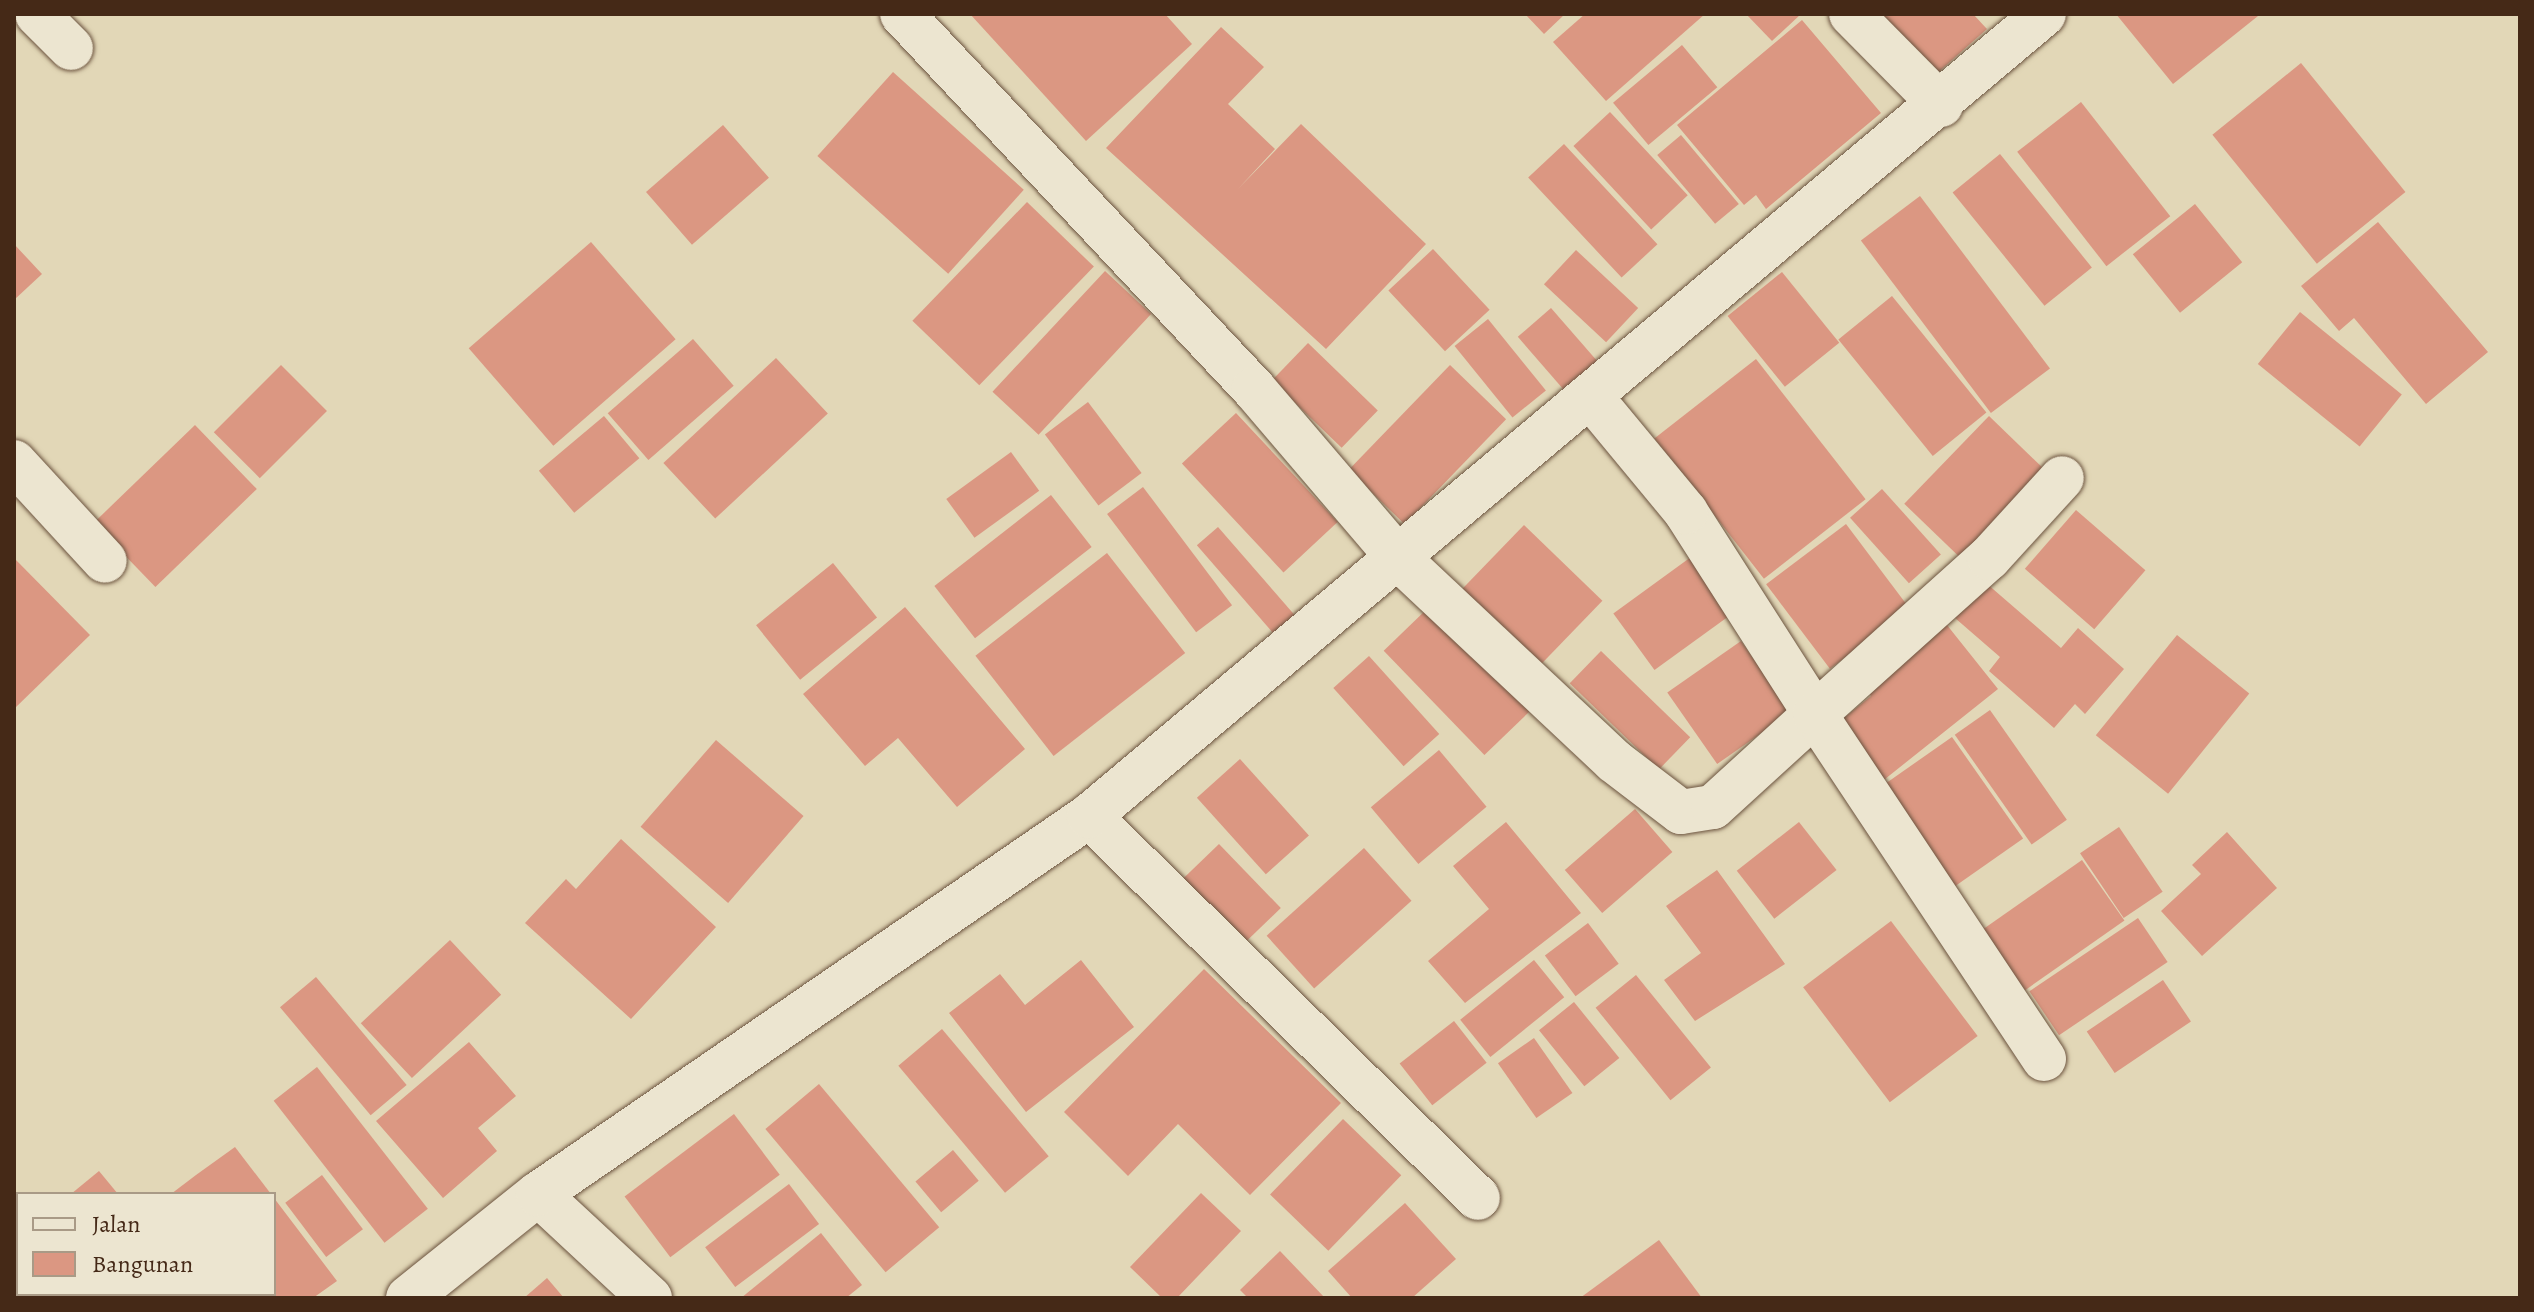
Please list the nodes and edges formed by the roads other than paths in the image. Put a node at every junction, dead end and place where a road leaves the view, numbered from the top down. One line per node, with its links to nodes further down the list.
1 (37, 14): 5 (street)
2 (902, 14): 10 (street)
3 (1851, 14): 6 (street)
4 (2044, 14): 6 (street)
5 (71, 48)
6 (1941, 105): 7 (street)
7 (1590, 396): 10 (street); 12 (street)
8 (14, 462): 11 (street)
9 (2062, 478): 12 (street)
10 (1399, 559): 12 (street); 13 (street)
11 (105, 561)
12 (1815, 714): 14 (street)
13 (1089, 816): 15 (street); 16 (street)
14 (2044, 1059)
15 (538, 1194): 17 (street); 18 (street)
16 (1478, 1198)
17 (408, 1298)
18 (650, 1298)

